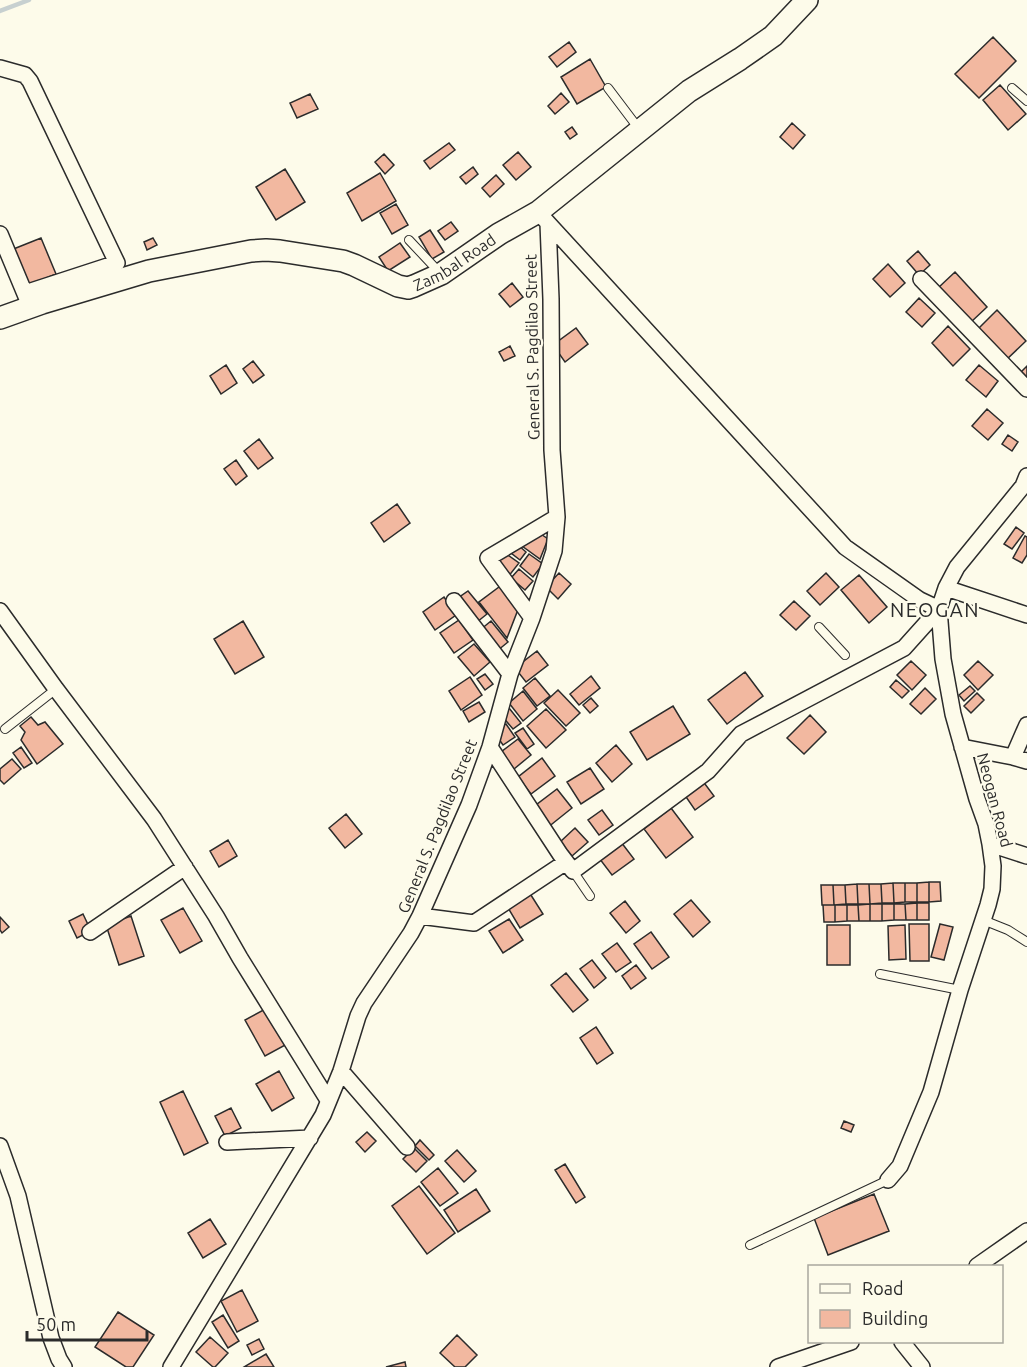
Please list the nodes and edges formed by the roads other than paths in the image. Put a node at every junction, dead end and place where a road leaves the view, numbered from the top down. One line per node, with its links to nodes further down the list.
1 (807, 0): 6 (street, Zambal Road)
2 (0, 68): 12 (street)
3 (608, 88): 6 (lane)
4 (1012, 88): 5 (lane)
5 (1027, 100)
6 (640, 130): 7 (street, Zambal Road)
7 (543, 217): 10 (street, Zambal Road); 16 (street, General S. Pagdilao Street); 19 (street)
8 (0, 234): 12 (street)
9 (409, 240): 10 (lane)
10 (441, 274): 12 (street, Zambal Road)
11 (921, 279): 14 (street)
12 (28, 300): 13 (street, Zambal Road)
13 (0, 318)
14 (1027, 389)
15 (1027, 476): 17 (street, Neogan Road)
16 (557, 517): 22 (street, General S. Pagdilao Street); 22 (street)
17 (946, 588): 19 (street, Neogan Road); 21 (street)
18 (454, 601): 25 (street)
19 (939, 609): 30 (street, Neogan Road); 35 (street)
20 (0, 612): 26 (street)
21 (1027, 615)
22 (532, 618): 25 (street, General S. Pagdilao Street)
23 (819, 627): 24 (lane)
24 (845, 656)
25 (510, 674): 29 (street, General S. Pagdilao Street)
26 (56, 689): 28 (lane); 34 (street)
27 (1027, 725): 31 (street)
28 (5, 729)
29 (490, 747): 35 (street); 37 (street, General S. Pagdilao Street)
30 (962, 747): 31 (street); 32 (street, Neogan Road)
31 (1020, 759)
32 (990, 844): 33 (street); 38 (street, Neogan Road)
33 (1027, 856)
34 (186, 867): 39 (street); 44 (street)
35 (569, 867): 36 (lane); 37 (street)
36 (590, 896)
37 (420, 916): 43 (street, General S. Pagdilao Street)
38 (983, 920): 40 (lane); 42 (street, Neogan Road)
39 (90, 932)
40 (1027, 942)
41 (880, 974): 42 (lane)
42 (960, 990): 49 (street, Neogan Road)
43 (341, 1071): 44 (street, General S. Pagdilao Street); 48 (street)
44 (328, 1100): 45 (street, General S. Pagdilao Street)
45 (310, 1138): 46 (street); 56 (street, General S. Pagdilao Street)
46 (227, 1142)
47 (0, 1146): 55 (street)
48 (407, 1147)
49 (888, 1180): 51 (lane)
50 (1027, 1231): 52 (street)
51 (750, 1245)
52 (978, 1265)
53 (845, 1343): 57 (street)
54 (904, 1343): 58 (street)
55 (64, 1367)
56 (171, 1367)
57 (778, 1367)
58 (922, 1367)

